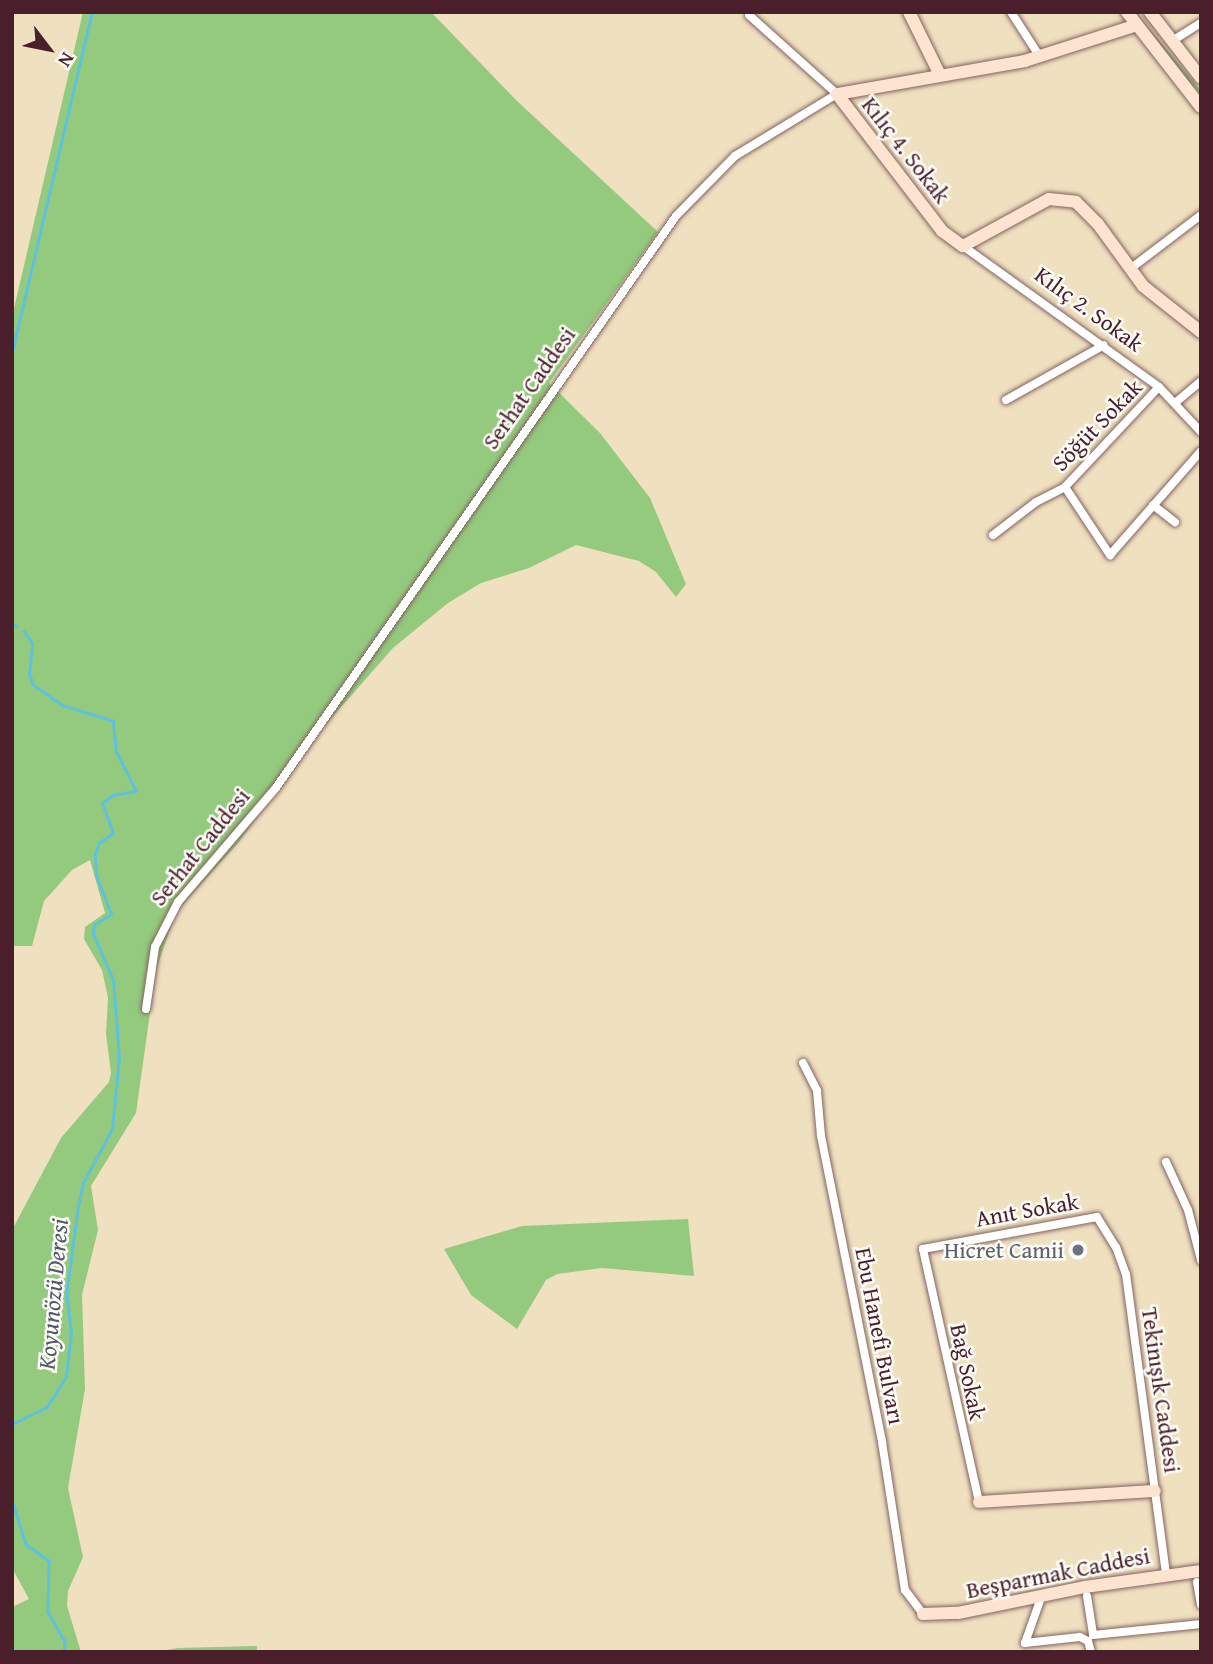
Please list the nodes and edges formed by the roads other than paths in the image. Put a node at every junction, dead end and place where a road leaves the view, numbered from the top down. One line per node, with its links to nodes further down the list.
1 (909, 12): 10 (street)
2 (1011, 12): 9 (street)
3 (1127, 12): 7 (street)
4 (1150, 12): 8 (street)
5 (749, 15): 12 (street)
6 (1201, 23): 8 (street)
7 (1137, 25): 9 (street, Serhat Caddesi); 13 (street)
8 (1172, 41): 11 (street)
9 (1040, 57): 10 (street, Serhat Caddesi)
10 (940, 75): 12 (street, Serhat Caddesi)
11 (1201, 78)
12 (837, 94): 15 (street, Kılıç 4. Sokak); 30 (street, Serhat Caddesi)
13 (1201, 107)
14 (1201, 215): 17 (street)
15 (942, 231): 16 (street, Kılıç 2. Sokak)
16 (963, 246): 17 (street); 19 (street, Kılıç 2. Sokak)
17 (1130, 270): 18 (street)
18 (1201, 332)
19 (1104, 345): 21 (street, Kılıç 2. Sokak); 22 (street)
20 (1201, 381): 23 (street)
21 (1159, 387): 23 (street, Kılıç 2. Sokak); 26 (street, Söğüt Sokak)
22 (1006, 400)
23 (1175, 403): 24 (street, Kılıç 2. Sokak)
24 (1201, 432)
25 (1201, 451): 27 (street)
26 (1065, 487): 27 (street); 29 (street, Söğüt Sokak)
27 (1153, 505): 28 (street)
28 (1175, 522)
29 (993, 535)
30 (146, 1009)
31 (803, 1063): 43 (street, Ebu Hanefi Bulvarı)
32 (1166, 1162): 35 (street)
33 (1097, 1217): 34 (street, Anıt Sokak); 36 (street, Tekinışık Caddesi)
34 (923, 1249): 37 (street, Bağ Sokak)
35 (1201, 1260)
36 (1155, 1491): 37 (street); 38 (street, Tekinışık Caddesi)
37 (979, 1502)
38 (1166, 1575): 39 (street, Beşparmak Caddesi); 40 (street, Beşparmak Caddesi)
39 (1199, 1576): 42 (street)
40 (1042, 1595): 43 (street, Beşparmak Caddesi); 45 (street)
41 (1087, 1596): 45 (street)
42 (1201, 1605)
43 (923, 1614)
44 (1201, 1624): 45 (street)
45 (1088, 1636): 46 (street)
46 (1091, 1652)

